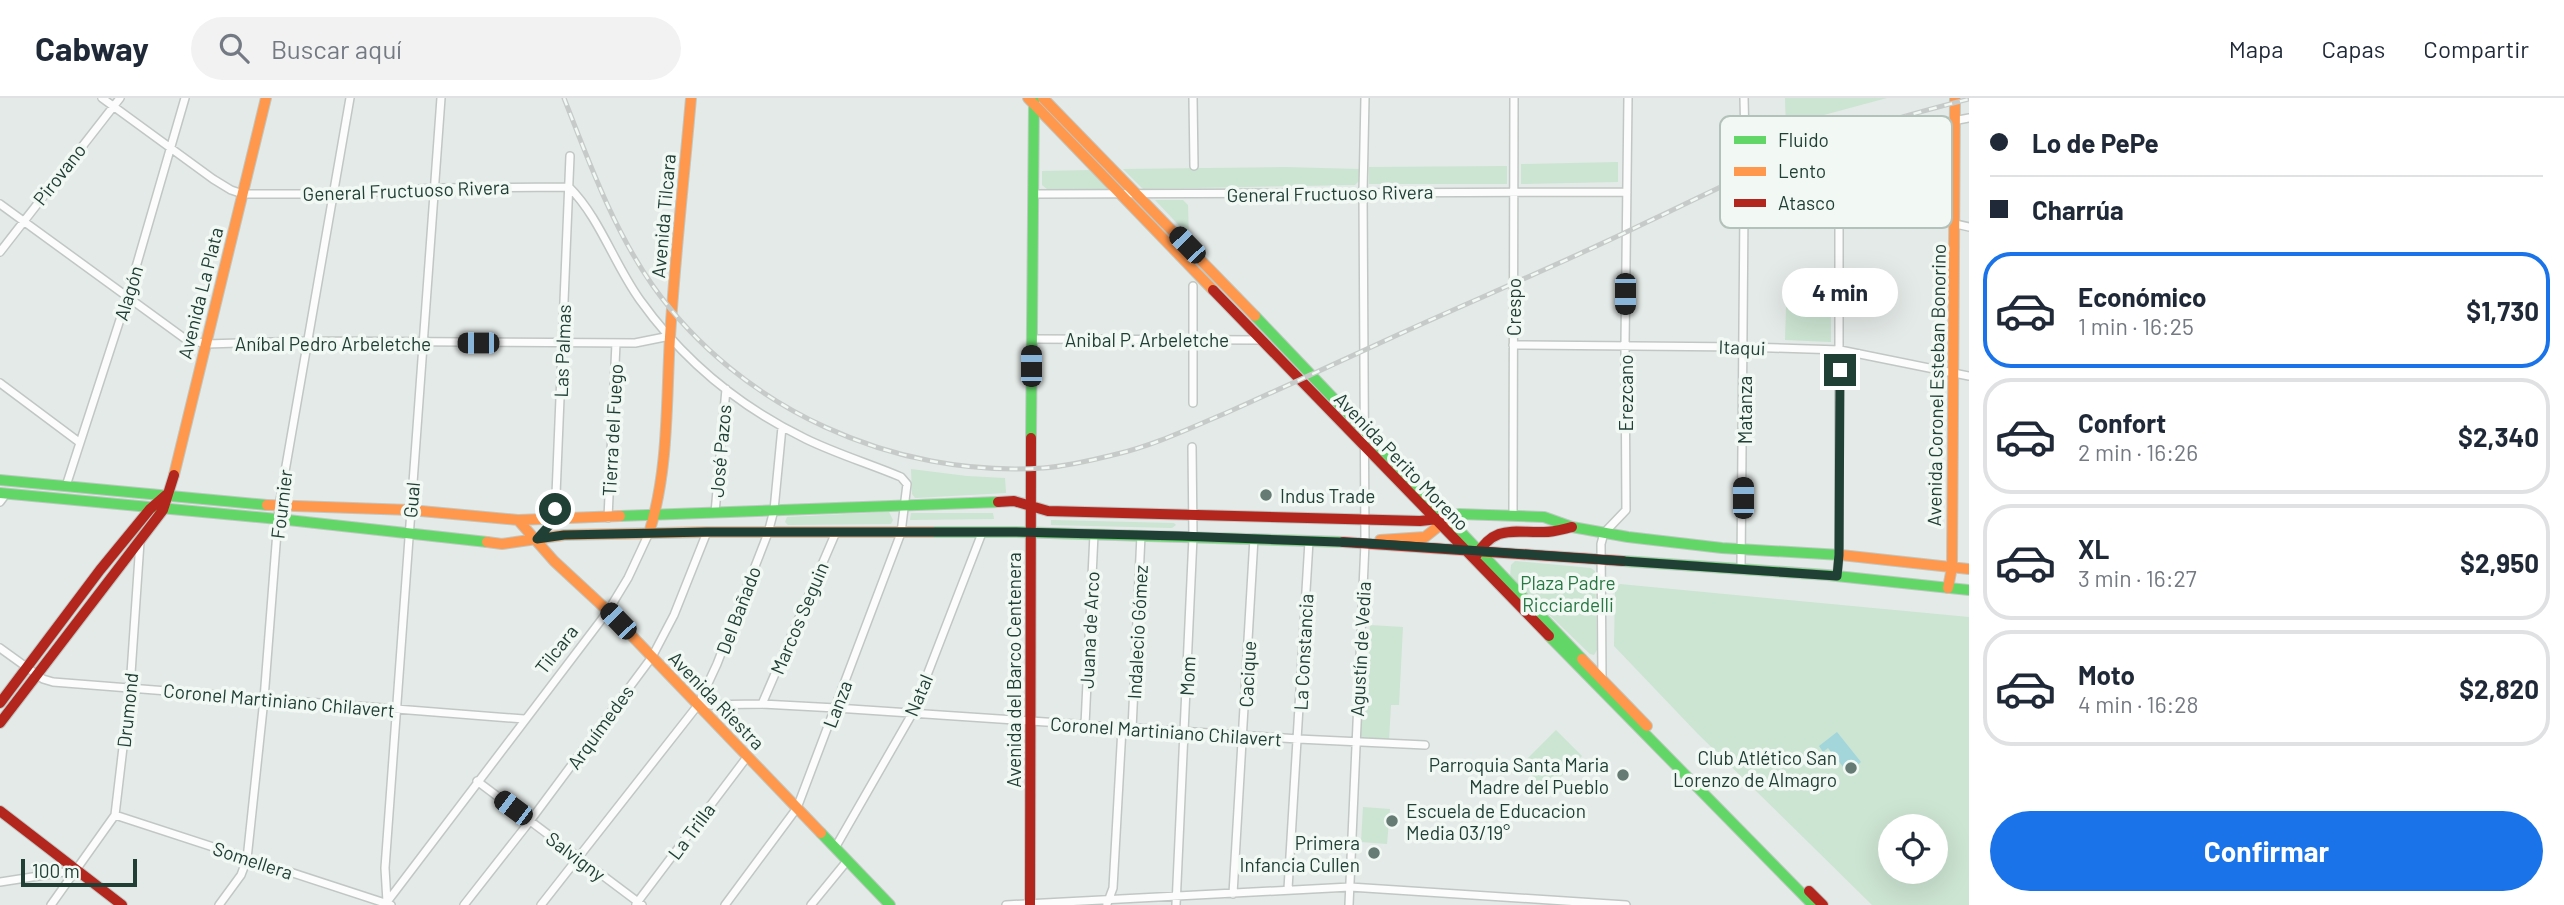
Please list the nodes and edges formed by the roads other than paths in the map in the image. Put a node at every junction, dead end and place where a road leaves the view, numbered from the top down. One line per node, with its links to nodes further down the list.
1 (103, 98): 15 (street)
2 (120, 98): 15 (street, Pirovano)
3 (185, 98): 20 (street, Alagón)
4 (266, 98): 28 (main road, Avenida La Plata)
5 (350, 98): 29 (street, Fournier)
6 (441, 98): 24 (street, Gual)
7 (691, 98): 43 (main road, Avenida Tilcara)
8 (1193, 98): 22 (street)
9 (1365, 98): 26 (street, Agustín de Vedia)
10 (1514, 98): 27 (street, Crespo)
11 (1628, 98): 25 (street, Erezcano)
12 (1744, 98): 16 (street)
13 (1955, 98): 18 (main road, Avenida Coronel Esteban Bonorino)
14 (1035, 99): 30 (main road, Avenida del Barco Centenera); 31 (main road, Avenida Perito Moreno); 32 (main road, Avenida Perito Moreno)
15 (112, 105): 20 (street); 34 (street, Pirovano)
16 (1744, 116)
17 (1969, 118): 18 (street)
18 (1956, 121): 19 (street); 36 (main road, Avenida Coronel Esteban Bonorino)
19 (1952, 122)
20 (171, 149): 28 (street); 42 (street, Alagón)
21 (570, 156): 23 (street, Las Palmas)
22 (1194, 166)
23 (569, 187): 24 (street, General Fructuoso Rivera); 43 (street); 49 (street, Las Palmas)
24 (436, 188): 29 (street, General Fructuoso Rivera); 48 (street, Gual)
25 (1626, 191): 27 (street, General Fructuoso Rivera); 53 (street, Erezcano)
26 (1363, 192): 27 (street, General Fructuoso Rivera); 32 (street, General Fructuoso Rivera); 62 (street, Agustín de Vedia)
27 (1512, 192): 52 (street, Crespo)
28 (243, 194): 29 (street, General Fructuoso Rivera); 51 (main road, Avenida La Plata)
29 (332, 194): 47 (street, Fournier)
30 (1033, 194): 31 (street, General Fructuoso Rivera); 44 (main road, Avenida del Barco Centenera)
31 (1121, 195): 32 (street, General Fructuoso Rivera); 46 (main road, Avenida Perito Moreno)
32 (1138, 195): 62 (main road, Avenida Perito Moreno)
33 (0, 204): 34 (street)
34 (23, 220): 40 (street, Pirovano); 42 (street)
35 (1952, 223): 36 (street)
36 (1955, 224): 37 (street); 56 (main road, Avenida Coronel Esteban Bonorino)
37 (1969, 227)
38 (1744, 228): 54 (street, Matanza)
39 (1839, 228): 55 (street)
40 (0, 252)
41 (1193, 286): 45 (street)
42 (127, 298): 51 (street); 63 (street, Alagón)
43 (670, 337): 50 (street, Aníbal Pedro Arbeletche); 59 (street); 78 (main road, Tilcara)
44 (1031, 339): 45 (street, Anibal P. Arbeletche); 71 (main road, Avenida del Barco Centenera)
45 (1193, 340): 46 (street, Anibal P. Arbeletche); 60 (street)
46 (1263, 340): 65 (main road, Avenida Perito Moreno)
47 (307, 341): 48 (street, Aníbal Pedro Arbeletche); 51 (street, Aníbal Pedro Arbeletche); 72 (street, Fournier)
48 (423, 343): 49 (street, Aníbal Pedro Arbeletche); 75 (street, Gual)
49 (562, 343): 50 (street, Aníbal Pedro Arbeletche); 83 (street, Las Palmas)
50 (616, 343): 81 (street, Tierra del Fuego)
51 (206, 344): 68 (main road, Avenida La Plata)
52 (1513, 345): 53 (street, Itaqui); 80 (street, Crespo)
53 (1625, 345): 54 (street, Itaqui); 95 (street, Erezcano)
54 (1744, 347): 55 (street, Itaqui); 105 (street, Matanza)
55 (1840, 350): 56 (street, Itaqui); 107 (street)
56 (1955, 374): 57 (street, Itaqui); 110 (main road, Avenida Coronel Esteban Bonorino)
57 (1969, 376)
58 (0, 383): 63 (street)
59 (726, 389): 61 (street); 77 (street, José Pazos)
60 (1193, 403)
61 (782, 427): 70 (street, Lanza); 76 (street, Del Bañado)
62 (1365, 430): 65 (street, Agustín de Vedia); 86 (main road, Avenida Perito Moreno)
63 (79, 442): 67 (street, Alagón)
64 (1192, 447): 79 (street, Mom)
65 (1366, 449): 85 (street, Agustín de Vedia); 86 (main road, Avenida Perito Moreno)
66 (0, 480): 67 (main road)
67 (66, 486): 68 (main road)
68 (166, 495): 72 (main road); 73 (main road); 74 (main road, Avenida La Plata)
69 (2, 496): 73 (main road)
70 (905, 504): 71 (main road); 76 (main road); 92 (street, Lanza)
71 (1030, 505): 79 (main road); 94 (main road, Avenida del Barco Centenera)
72 (279, 506): 75 (main road); 82 (street, Fournier)
73 (150, 509): 74 (main road); 119 (main road)
74 (163, 510): 82 (main road); 100 (main road, Avenida La Plata)
75 (410, 510): 84 (main road); 96 (street, Gual)
76 (774, 510): 77 (main road); 91 (street, Del Bañado)
77 (715, 513): 78 (main road)
78 (656, 515): 81 (main road); 90 (main road, Tilcara)
79 (1194, 515): 85 (main road); 99 (street, Mom)
80 (1513, 515): 86 (main road); 87 (main road)
81 (608, 518): 83 (main road)
82 (277, 519): 96 (main road); 123 (street, Fournier)
83 (555, 519): 84 (main road); 102 (street)
84 (518, 520): 102 (main road, Avenida Riestra)
85 (1365, 520): 86 (main road); 104 (street, Agustín de Vedia)
86 (1441, 521): 104 (main road); 106 (main road, Avenida Perito Moreno); 108 (main road, Avenida Perito Moreno)
87 (1572, 527): 95 (main road); 108 (main road)
88 (707, 532): 90 (main road); 91 (main road); 118 (street, Arquímedes)
89 (836, 532): 91 (main road); 92 (main road); 125 (street, Marcos Seguin)
90 (649, 533): 102 (main road); 116 (street, Tilcara)
91 (768, 533): 126 (street, Del Bañado)
92 (901, 533): 93 (main road); 127 (street, Lanza)
93 (982, 533): 94 (main road); 129 (street, Natal)
94 (1030, 533): 97 (main road); 131 (main road, Avenida del Barco Centenera)
95 (1604, 533): 105 (main road); 109 (street)
96 (408, 534): 102 (main road); 128 (street, Gual)
97 (1094, 534): 98 (main road); 133 (street, Juana de Arco)
98 (1142, 535): 99 (main road); 135 (street, Indalecio Gómez)
99 (1194, 537): 101 (main road); 136 (street, Mom)
100 (140, 538): 120 (main road, Avenida La Plata); 122 (street, Drumond)
101 (1254, 538): 103 (main road); 137 (street, Cacique)
102 (537, 539): 116 (main road, Avenida Riestra)
103 (1309, 541): 104 (main road); 138 (street, La Constancia)
104 (1368, 544): 106 (main road); 139 (street, Agustín de Vedia)
105 (1743, 548): 107 (main road); 111 (street, Matanza)
106 (1465, 550): 108 (main road)
107 (1839, 555): 110 (main road); 113 (street)
108 (1476, 556): 109 (main road); 121 (main road, Avenida Perito Moreno); 173 (main road, Avenida Perito Moreno)
109 (1600, 559): 111 (main road); 121 (street)
110 (1952, 568): 112 (main road); 114 (main road, Avenida Coronel Esteban Bonorino)
111 (1741, 569): 113 (main road)
112 (1969, 569)
113 (1837, 576): 114 (main road)
114 (1948, 588): 115 (main road)
115 (1969, 590)
116 (608, 611): 118 (main road, Avenida Riestra); 130 (street, Tilcara)
117 (0, 648): 119 (street)
118 (652, 657): 126 (main road, Avenida Riestra); 146 (street, Arquímedes)
119 (27, 668): 120 (street); 124 (main road)
120 (36, 675): 122 (street, Coronel Martiniano Chilavert); 132 (main road, Avenida La Plata)
121 (1602, 678): 174 (main road, Avenida Perito Moreno)
122 (130, 688): 123 (street, Coronel Martiniano Chilavert); 145 (street, Drumond)
123 (264, 699): 128 (street, Coronel Martiniano Chilavert); 149 (street, Fournier)
124 (0, 704)
125 (762, 704): 126 (street, Coronel Martiniano Chilavert); 127 (street, Coronel Martiniano Chilavert)
126 (698, 705): 141 (main road, Avenida Riestra); 148 (street, Del Bañado)
127 (836, 708): 129 (street, Coronel Martiniano Chilavert); 143 (street, Lanza)
128 (397, 710): 130 (street, Coronel Martiniano Chilavert); 159 (street, Gual)
129 (912, 714): 131 (street, Coronel Martiniano Chilavert); 147 (street, Natal)
130 (524, 719): 142 (street, Tilcara)
131 (1031, 722): 133 (street, Coronel Martiniano Chilavert); 161 (main road, Avenida del Barco Centenera)
132 (0, 723)
133 (1085, 725): 134 (street, Coronel Martiniano Chilavert)
134 (1122, 727): 135 (street, Coronel Martiniano Chilavert); 158 (street, Indalecio Gómez)
135 (1132, 729): 136 (street, Coronel Martiniano Chilavert)
136 (1184, 732): 137 (street, Coronel Martiniano Chilavert); 156 (street, Mom)
137 (1244, 736): 138 (street, Coronel Martiniano Chilavert); 155 (street, Cacique)
138 (1298, 739): 139 (street, Coronel Martiniano Chilavert); 154 (street, La Constancia)
139 (1355, 741): 140 (street, Coronel Martiniano Chilavert); 153 (street, Agustín de Vedia)
140 (1425, 745)
141 (747, 757): 143 (main road, Avenida Riestra); 160 (street, La Trilla)
142 (477, 781): 146 (street, Salvigny); 159 (street, Tilcara)
143 (797, 808): 147 (main road, Avenida Riestra); 167 (street, Lanza)
144 (0, 811): 151 (main road)
145 (115, 815): 149 (street, Somellera); 151 (street, Drumond)
146 (530, 821): 148 (street, Salvigny); 165 (street, Arquímedes)
147 (835, 848): 150 (main road, Avenida Riestra)
148 (578, 857): 160 (street, Salvigny); 166 (street, Del Bañado)
149 (247, 859): 159 (street, Somellera); 164 (street, Fournier)
150 (847, 860): 168 (street); 169 (main road, Avenida Riestra)
151 (77, 870): 152 (street); 162 (street, Drumond); 163 (main road)
152 (0, 882)
153 (1350, 887): 154 (street); 157 (street); 171 (street, Agustín de Vedia)
154 (1288, 889): 155 (street)
155 (1233, 894): 156 (street)
156 (1176, 901): 158 (street)
157 (1490, 901): 172 (street)
158 (1108, 903): 161 (street)
159 (387, 904)
160 (638, 904)
161 (1030, 904): 170 (street)
162 (51, 905)
163 (122, 905)
164 (219, 905)
165 (464, 905)
166 (541, 905)
167 (725, 905)
168 (811, 905)
169 (890, 905)
170 (1006, 905)
171 (1349, 905)
172 (1626, 905)
173 (1813, 905)
174 (1823, 905)

